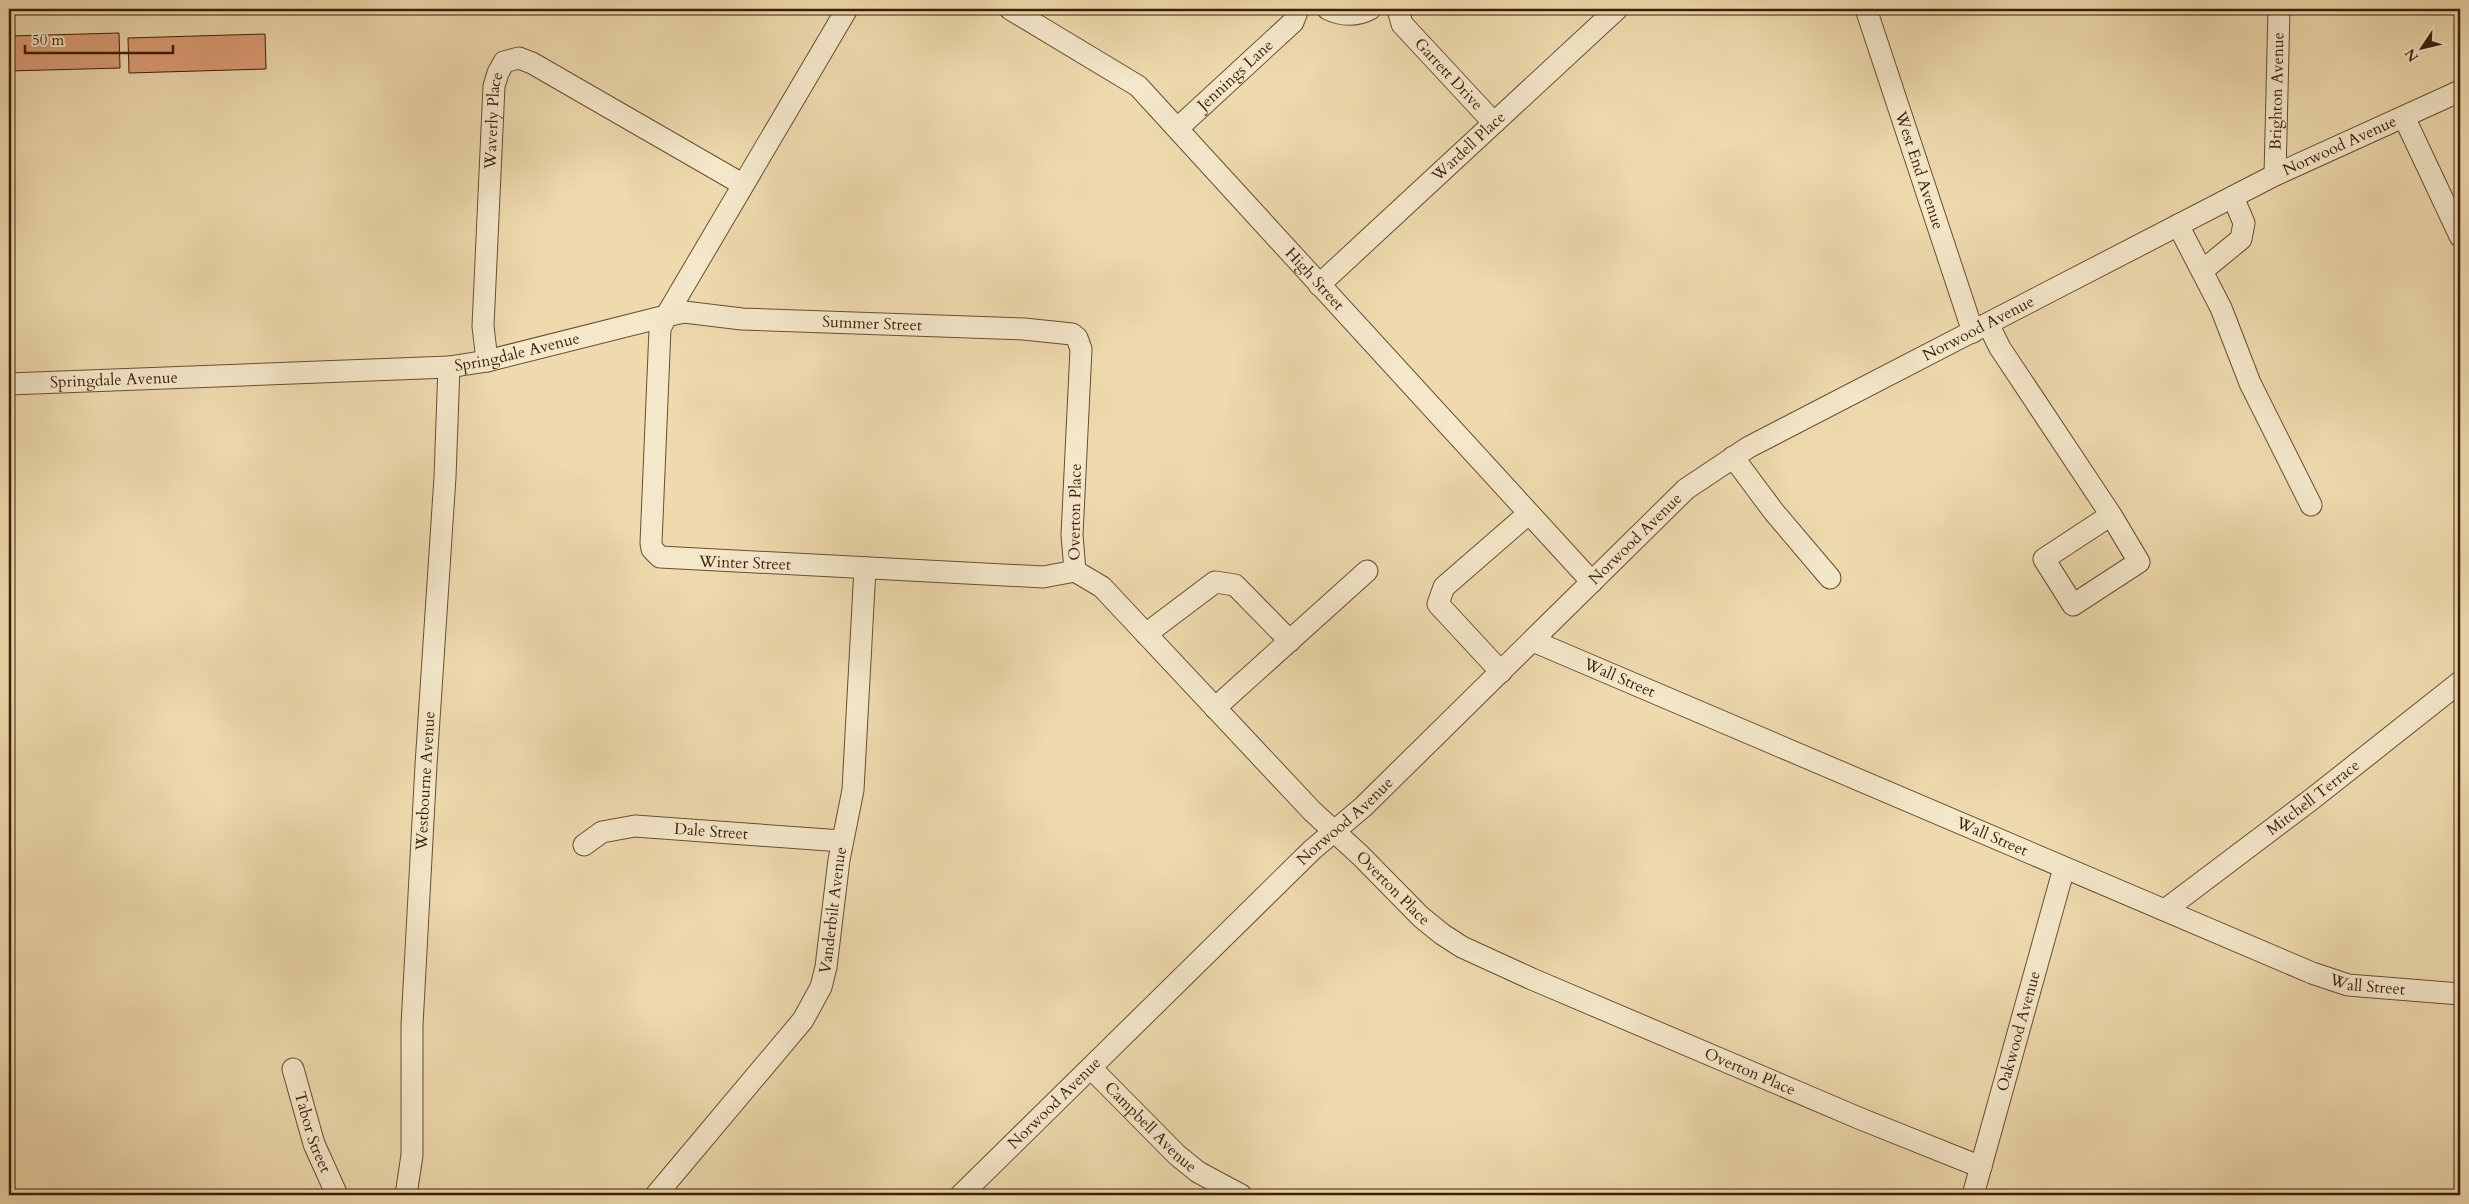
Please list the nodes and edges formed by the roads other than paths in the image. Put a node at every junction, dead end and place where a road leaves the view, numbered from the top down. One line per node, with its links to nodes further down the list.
1 (847, 9): 15 (street)
2 (1010, 9): 13 (street, High Street)
3 (1617, 9): 12 (street, Wardell Place)
4 (1866, 9): 22 (street, West End Avenue)
5 (2279, 9): 14 (street, Brighton Avenue)
6 (1329, 10): 7 (street, Garrett Drive); 8 (street, Jennings Lane)
7 (1367, 10): 9 (street, Garrett Drive)
8 (1295, 15): 13 (street, Jennings Lane)
9 (1400, 16): 12 (street, Garrett Drive)
10 (2460, 91): 11 (street, Norwood Avenue)
11 (2404, 117): 14 (street, Norwood Avenue); 18 (street)
12 (1494, 123): 20 (street, Wardell Place)
13 (1178, 128): 20 (street, High Street)
14 (2275, 175): 16 (street, Norwood Avenue)
15 (742, 184): 21 (street); 24 (street, Waverly Place)
16 (2232, 197): 17 (street, Norwood Avenue); 19 (street)
17 (2178, 225): 19 (street); 22 (street, Norwood Avenue)
18 (2460, 236)
19 (2202, 271): 28 (street)
20 (1319, 285): 29 (street, High Street)
21 (666, 316): 23 (street, Summer Street); 24 (street, Springdale Avenue); 31 (street, Winter Street)
22 (1981, 328): 27 (street, Norwood Avenue); 30 (street, West End Avenue)
23 (1077, 338): 32 (street, Overton Place)
24 (487, 361): 25 (street, Springdale Avenue)
25 (449, 367): 26 (street, Springdale Avenue); 52 (street, Westbourne Avenue)
26 (9, 384)
27 (1732, 457): 34 (street); 35 (street, Norwood Avenue)
28 (2311, 505)
29 (1528, 514): 35 (street, High Street); 39 (street)
30 (2111, 515): 30 (street, West End Avenue)
31 (865, 568): 32 (street, Winter Street); 43 (street, Vanderbilt Avenue)
32 (1075, 571): 36 (street, Overton Place)
33 (1367, 571): 37 (street)
34 (1830, 578)
35 (1592, 582): 38 (street, Norwood Avenue)
36 (1146, 634): 37 (street); 41 (street, Overton Place)
37 (1290, 641): 41 (street)
38 (1533, 641): 39 (street, Norwood Avenue); 45 (street, Wall Street)
39 (1501, 672): 42 (street, Norwood Avenue)
40 (2460, 682): 46 (street, Mitchell Terrace)
41 (1215, 708): 42 (street, Overton Place)
42 (1334, 831): 49 (street, Norwood Avenue); 50 (street, Overton Place)
43 (842, 841): 44 (street, Dale Street); 53 (street, Vanderbilt Avenue)
44 (584, 845)
45 (2064, 868): 46 (street, Wall Street); 50 (street, Oakwood Avenue)
46 (2165, 910): 47 (street, Wall Street)
47 (2460, 994)
48 (293, 1068): 51 (street, Tabor Street)
49 (1091, 1068): 54 (street, Norwood Avenue); 55 (street, Campbell Avenue)
50 (1981, 1167): 56 (street, Oakwood Avenue)
51 (337, 1195)
52 (406, 1195)
53 (656, 1195)
54 (961, 1195)
55 (1241, 1195)
56 (1973, 1195)

